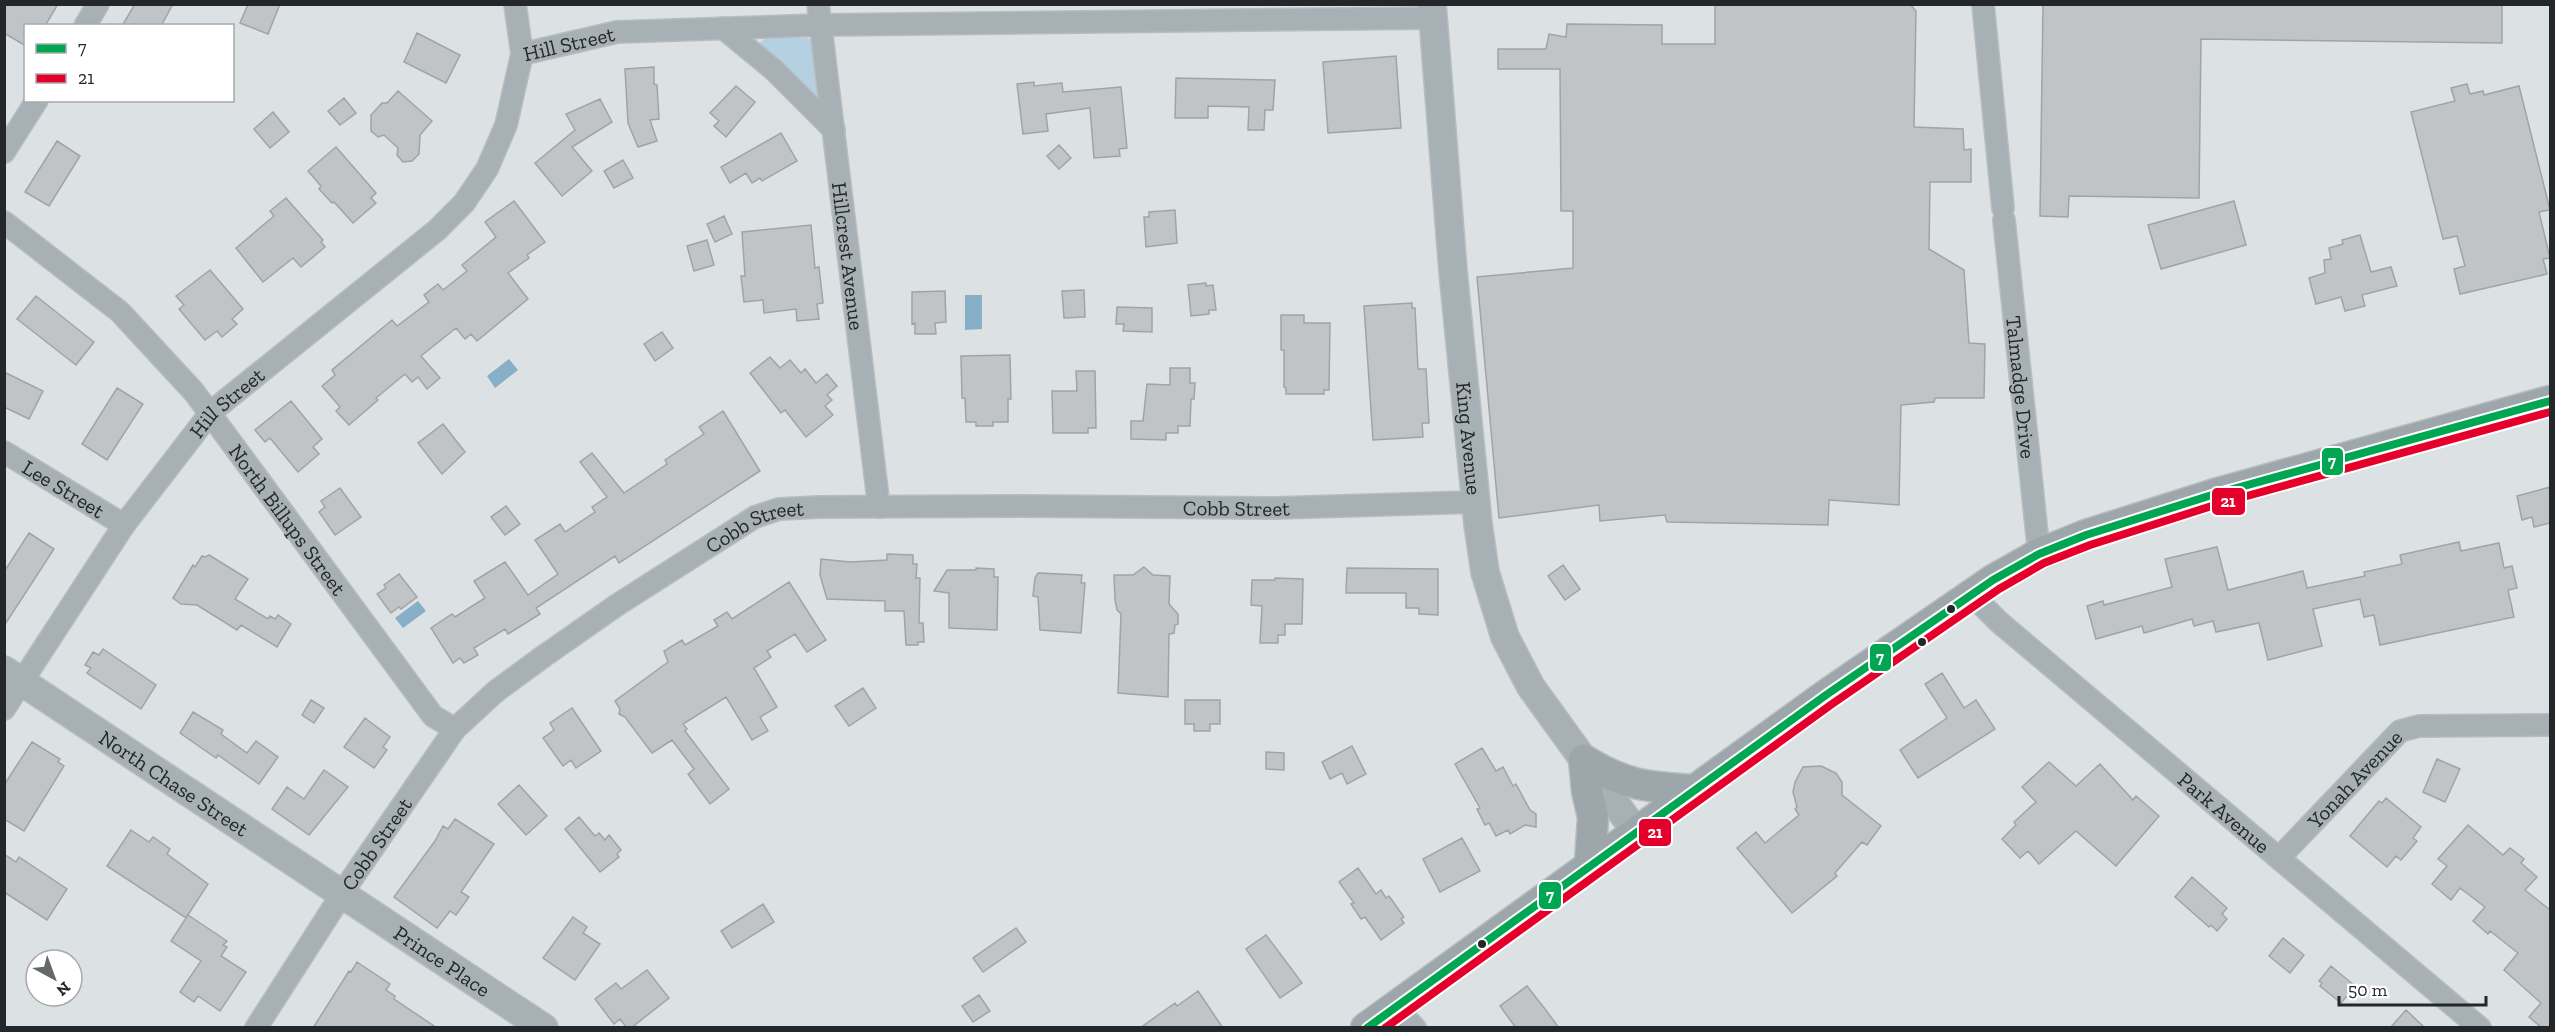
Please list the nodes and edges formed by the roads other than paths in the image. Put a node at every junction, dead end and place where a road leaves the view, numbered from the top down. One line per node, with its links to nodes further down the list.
1 (98, 4): 6 (street)
2 (515, 4): 8 (street)
3 (1983, 4): 19 (street, Talmadge Drive)
4 (1432, 11): 5 (street, Hill Street); 16 (street, King Avenue)
5 (820, 15): 7 (street, Hill Street); 10 (street, Hillcrest Avenue)
6 (86, 24)
7 (723, 28): 8 (street, Hill Street); 10 (street)
8 (522, 54): 14 (street, Hill Street)
9 (36, 102): 11 (street)
10 (834, 130): 17 (street, Hillcrest Avenue)
11 (4, 152)
12 (4, 222): 14 (street, North Billups Street)
13 (2550, 401): 19 (main road)
14 (211, 412): 18 (street, Hill Street); 24 (street, North Billups Street)
15 (4, 452): 18 (street, Lee Street)
16 (1475, 502): 17 (street, Cobb Street); 25 (street, King Avenue)
17 (879, 507): 24 (street, Cobb Street)
18 (124, 525): 21 (street, Hill Street)
19 (2039, 554): 20 (main road)
20 (1972, 595): 26 (main road); 28 (street, Park Avenue)
21 (13, 676): 22 (street, Hill Street); 30 (street, North Chase Street)
22 (4, 709)
23 (2550, 725): 28 (street, Yonah Avenue)
24 (455, 729): 30 (street, Cobb Street)
25 (1584, 760): 26 (main road); 27 (street, King Avenue); 29 (main road)
26 (1695, 790): 27 (main road)
27 (1636, 832): 29 (main road)
28 (2280, 857): 35 (street, Park Avenue)
29 (1590, 864): 31 (main road)
30 (342, 896): 32 (street, Cobb Street); 33 (street, Prince Place)
31 (1405, 1017): 34 (main road)
32 (256, 1028)
33 (544, 1028)
34 (1366, 1028)
35 (2480, 1028)

